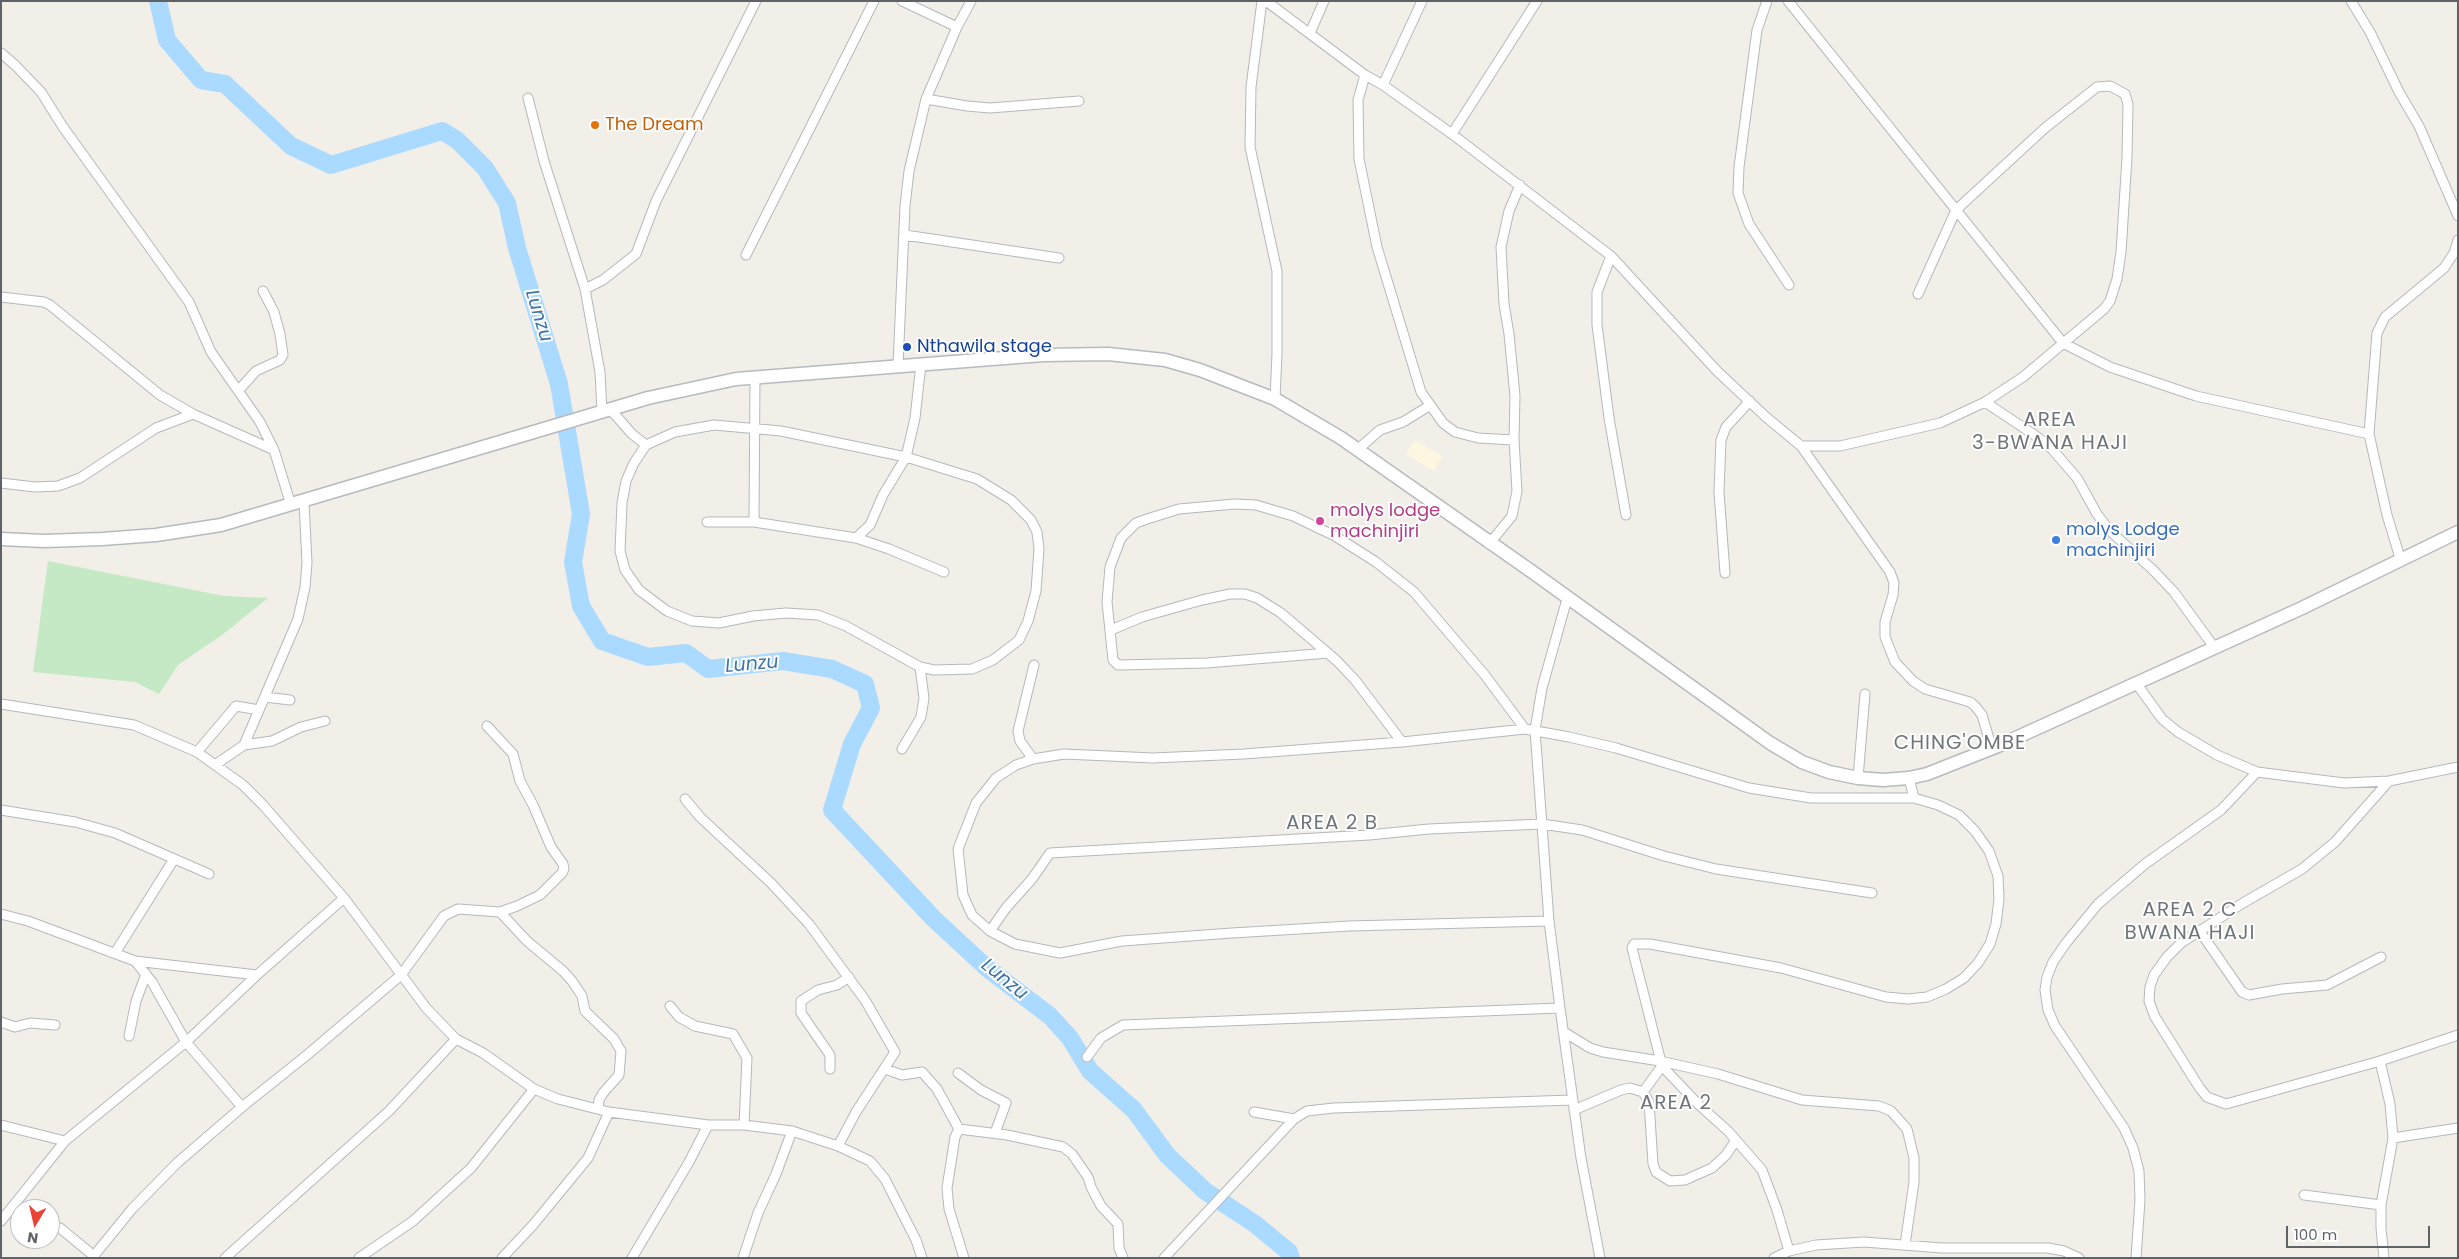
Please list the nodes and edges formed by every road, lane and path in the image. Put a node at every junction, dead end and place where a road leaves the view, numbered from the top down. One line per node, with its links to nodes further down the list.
1 (756, 1): 31 (street)
2 (874, 1): 27 (street)
3 (902, 1): 13 (street)
4 (971, 1): 13 (street)
5 (1262, 1): 40 (street)
6 (1266, 1): 14 (street)
7 (1324, 1): 14 (street)
8 (1422, 1): 17 (street)
9 (1537, 1): 21 (street)
10 (1767, 1): 30 (street)
11 (1788, 1): 23 (street)
12 (2351, 1): 24 (street)
13 (957, 27): 19 (street)
14 (1310, 33): 16 (street)
15 (1, 53): 39 (street)
16 (1365, 76): 17 (street); 43 (street)
17 (1383, 85): 21 (street)
18 (528, 98): 31 (street)
19 (926, 99): 20 (street); 25 (street)
20 (1079, 101)
21 (1452, 134): 22 (street)
22 (1520, 185): 28 (street); 48 (street)
23 (1956, 210): 33 (street); 35 (street); 35 (street)
24 (2458, 216)
25 (905, 235): 29 (street); 37 (street)
26 (2458, 240): 47 (street)
27 (746, 255)
28 (1611, 256): 41 (street); 57 (street)
29 (1058, 258)
30 (1789, 285)
31 (585, 289): 44 (street)
32 (263, 291): 39 (street)
33 (1918, 294)
34 (1, 297): 45 (street)
35 (2063, 343): 42 (street); 47 (street)
36 (921, 364): 37 (main road); 40 (main road); 53 (street)
37 (898, 365): 38 (main road)
38 (755, 377): 44 (main road); 46 (street)
39 (238, 391): 51 (street)
40 (1274, 399): 52 (main road)
41 (1750, 402): 50 (street); 66 (street)
42 (1985, 402): 50 (street); 69 (street)
43 (1429, 406): 48 (street); 52 (street)
44 (606, 411): 49 (street); 55 (main road)
45 (193, 414): 51 (street); 54 (street)
46 (754, 427): 49 (street); 53 (street); 59 (street)
47 (2369, 434): 64 (street)
48 (1514, 440): 63 (street)
49 (646, 445): 72 (street)
50 (1801, 446): 86 (street)
51 (274, 450): 56 (street)
52 (1357, 450): 63 (main road)
53 (906, 457): 61 (street); 72 (street)
54 (1, 483)
55 (304, 502): 56 (main road); 75 (street)
56 (291, 505): 62 (main road)
57 (1626, 515)
58 (707, 522): 59 (street)
59 (754, 522): 61 (street)
60 (2458, 532): 64 (main road)
61 (856, 538): 65 (street)
62 (1, 539)
63 (1489, 544): 67 (main road)
64 (2401, 561): 69 (main road)
65 (944, 572)
66 (1725, 574)
67 (1567, 599): 82 (street); 92 (main road)
68 (1111, 630): 70 (street); 70 (street); 81 (street)
69 (2214, 647): 73 (main road)
70 (1328, 654): 83 (street)
71 (1034, 665): 88 (street)
72 (920, 667): 85 (street)
73 (2136, 682): 86 (main road); 91 (street)
74 (1865, 694): 92 (street)
75 (265, 697): 76 (street); 78 (street)
76 (290, 700)
77 (1, 704): 87 (street)
78 (260, 710): 84 (street); 87 (street)
79 (325, 721): 84 (street)
80 (487, 726): 103 (street)
81 (1524, 729): 82 (street); 83 (street)
82 (1536, 730): 95 (street); 98 (street)
83 (1402, 742): 88 (street)
84 (244, 745): 89 (street)
85 (902, 748)
86 (1992, 749): 93 (main road)
87 (197, 752): 89 (street)
88 (1033, 759): 106 (street)
89 (215, 765): 102 (street)
90 (2458, 767): 94 (street)
91 (2257, 772): 94 (street); 170 (street)
92 (1858, 778): 93 (main road)
93 (1909, 778): 95 (street)
94 (2389, 781): 107 (street)
95 (1914, 798): 126 (street)
96 (685, 800): 114 (street)
97 (1, 810): 99 (street)
98 (1542, 824): 101 (street); 105 (street); 106 (street)
99 (174, 859): 100 (street); 108 (street)
100 (209, 874)
101 (1872, 893)
102 (344, 898): 112 (street); 113 (street)
103 (500, 912): 113 (street); 134 (street)
104 (1, 914): 108 (street)
105 (1549, 921): 106 (street); 116 (street)
106 (990, 930)
107 (2199, 930): 109 (street); 125 (street)
108 (116, 953): 110 (street)
109 (2381, 957)
110 (135, 961): 111 (street); 112 (street)
111 (146, 974): 121 (street); 123 (street)
112 (257, 975): 123 (street)
113 (401, 975): 122 (street); 133 (street)
114 (849, 978): 127 (street); 128 (street)
115 (670, 1006): 141 (street)
116 (1560, 1008): 119 (street); 124 (street)
117 (1, 1022): 118 (street)
118 (55, 1026)
119 (1564, 1032): 126 (street); 132 (street)
120 (2458, 1035): 125 (street)
121 (128, 1036)
122 (456, 1039): 130 (street); 158 (street)
123 (186, 1042): 133 (street); 148 (street)
124 (1087, 1057)
125 (2380, 1060): 146 (street)
126 (1661, 1064): 131 (street); 147 (street); 155 (street)
127 (830, 1069)
128 (885, 1069): 143 (street); 149 (street)
129 (958, 1073): 145 (street)
130 (534, 1089): 134 (street); 159 (street)
131 (1642, 1092): 135 (street); 147 (street)
132 (1572, 1100): 135 (street); 138 (street)
133 (242, 1107): 157 (street)
134 (598, 1109): 136 (street)
135 (1574, 1110): 167 (street)
136 (609, 1112): 140 (street); 160 (street)
137 (1254, 1112): 138 (street)
138 (1294, 1119): 166 (street)
139 (1, 1125): 148 (street)
140 (708, 1125): 141 (street); 161 (street)
141 (744, 1125): 144 (street)
142 (2458, 1128): 146 (street)
143 (959, 1129): 145 (street); 164 (street)
144 (792, 1131): 149 (street); 162 (street)
145 (995, 1133): 165 (street)
146 (2393, 1138): 151 (street)
147 (1736, 1140): 156 (street)
148 (65, 1142): 152 (street)
149 (838, 1146): 163 (street)
150 (2304, 1195): 151 (street)
151 (2381, 1205): 171 (street)
152 (4, 1210): 153 (street)
153 (1, 1221)
154 (60, 1228): 157 (street)
155 (1905, 1245): 156 (street); 169 (street)
156 (1789, 1251): 168 (street)
157 (93, 1257)
158 (225, 1258)
159 (359, 1258)
160 (502, 1258)
161 (632, 1258)
162 (743, 1258)
163 (922, 1258)
164 (964, 1258)
165 (1122, 1258)
166 (1164, 1258)
167 (1600, 1258)
168 (1774, 1258)
169 (2079, 1258)
170 (2136, 1258)
171 (2384, 1258)

